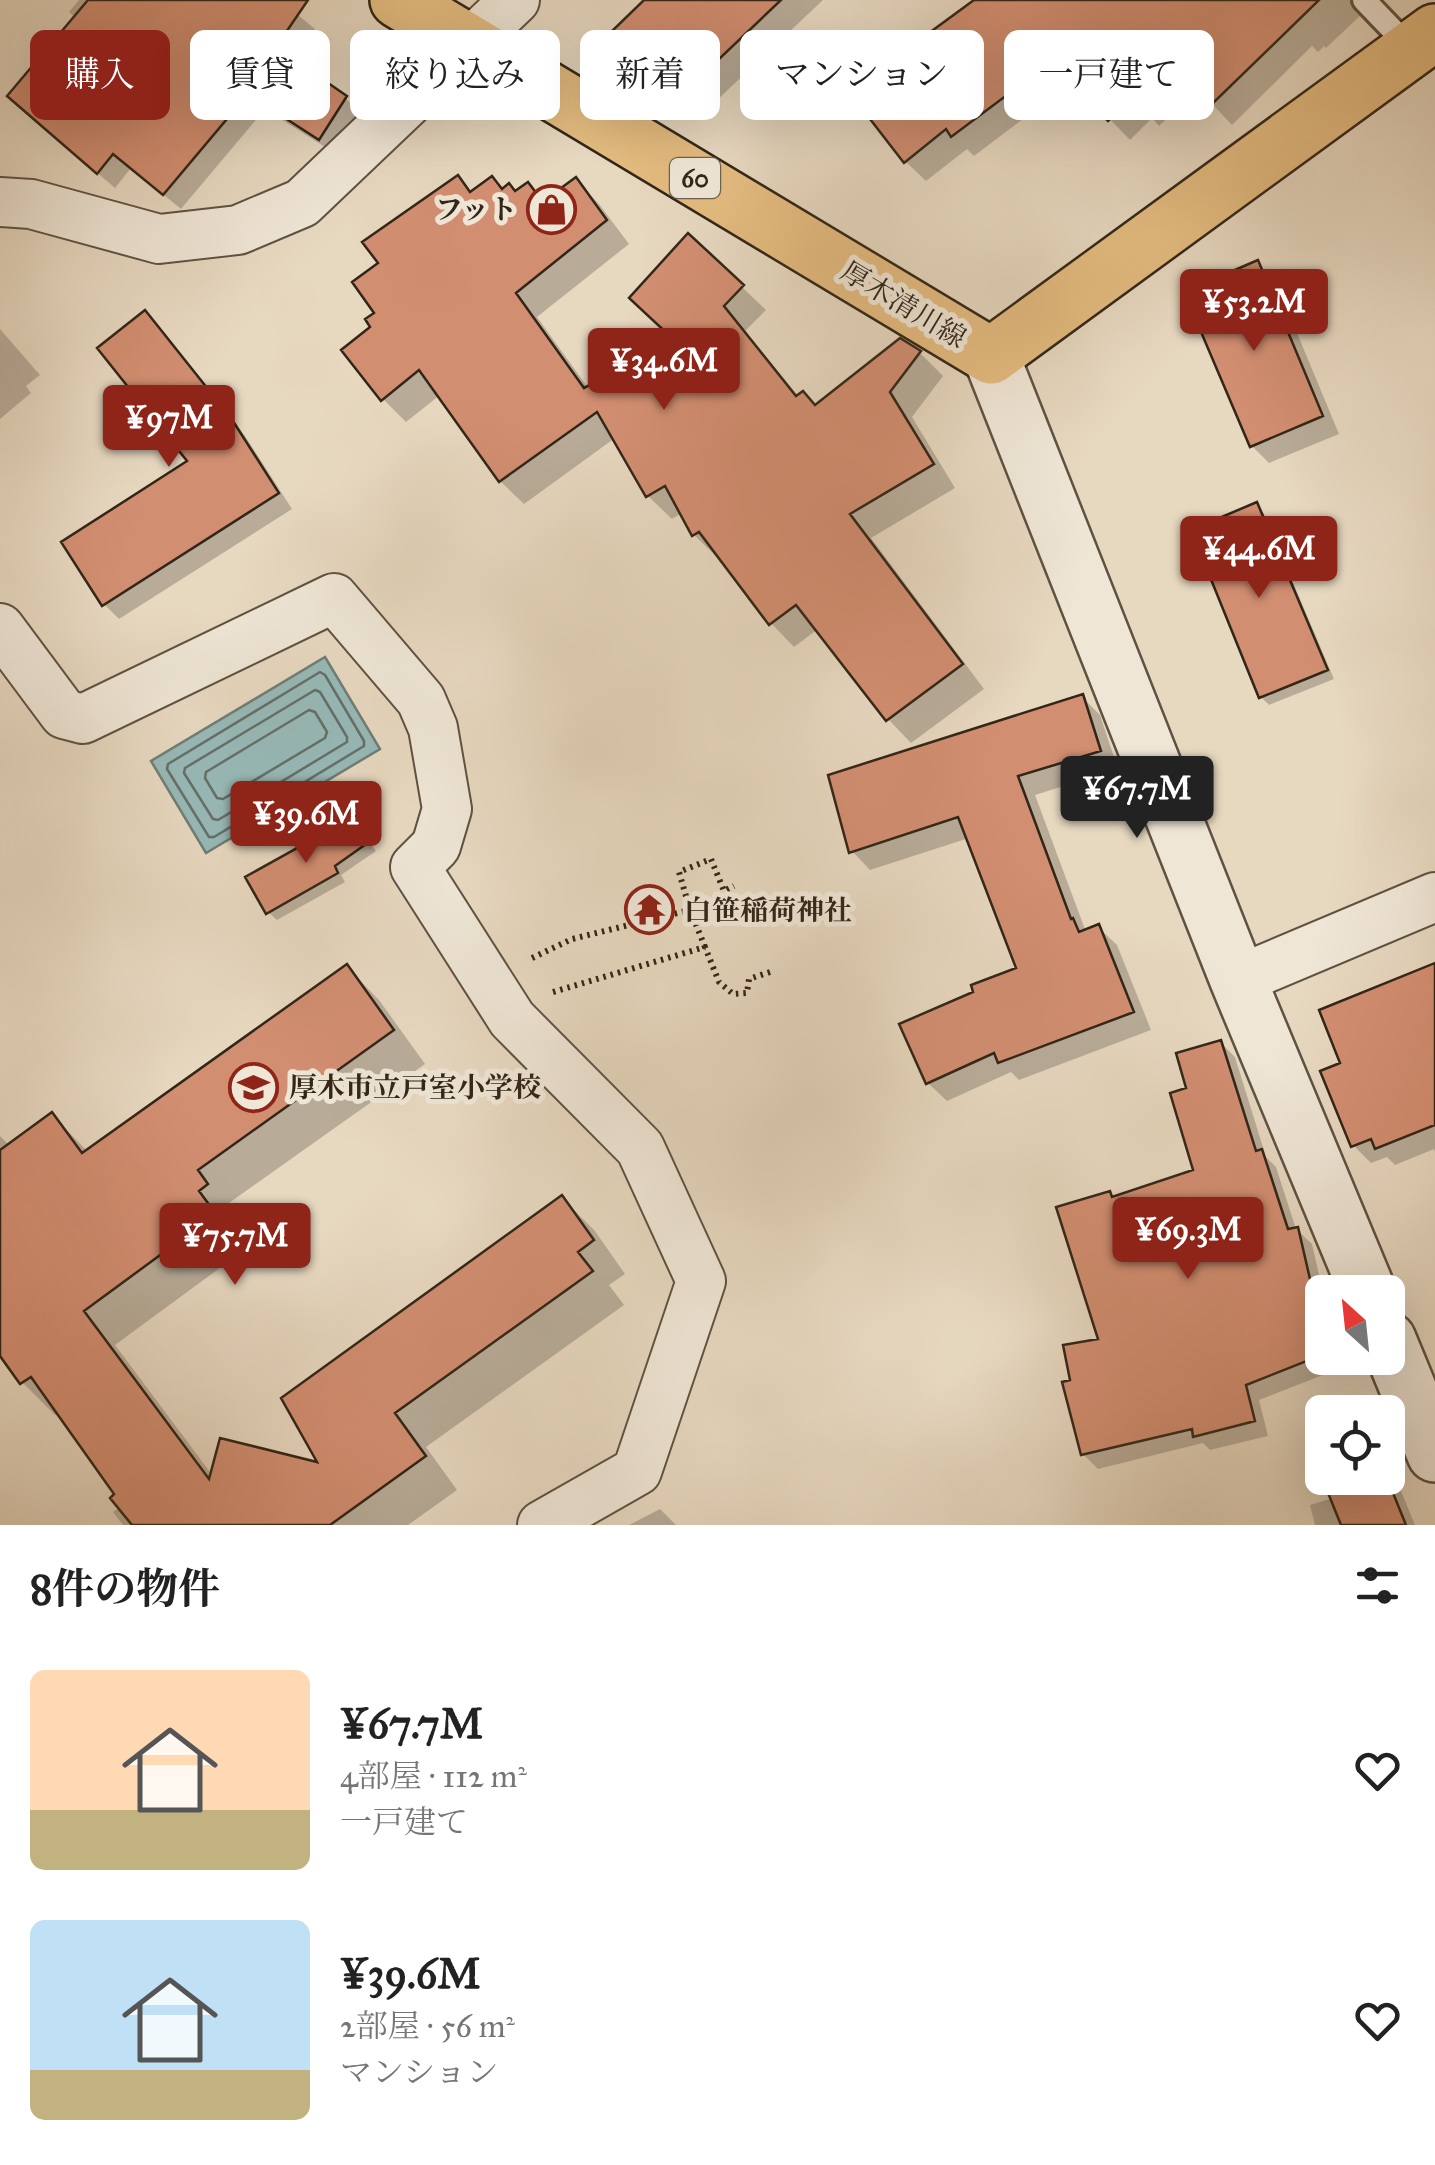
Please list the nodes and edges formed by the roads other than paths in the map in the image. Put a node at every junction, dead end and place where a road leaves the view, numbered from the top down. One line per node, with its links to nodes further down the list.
1 (398, 0): 4 (main road, 厚木清川線 / 60)
2 (514, 0): 5 (street)
3 (1364, 0): 6 (lane)
4 (450, 30)
5 (483, 30)
6 (1424, 42): 10 (main road, 厚木清川線)
7 (560, 96): 10 (main road, 厚木清川線 / 60)
8 (389, 120): 9 (street)
9 (1, 199)
10 (992, 356): 13 (street)
11 (0, 628): 17 (street)
12 (1435, 897): 13 (street)
13 (1238, 980): 14 (street)
14 (1361, 1275)
15 (1402, 1375): 16 (street)
16 (1435, 1454)
17 (542, 1525)

